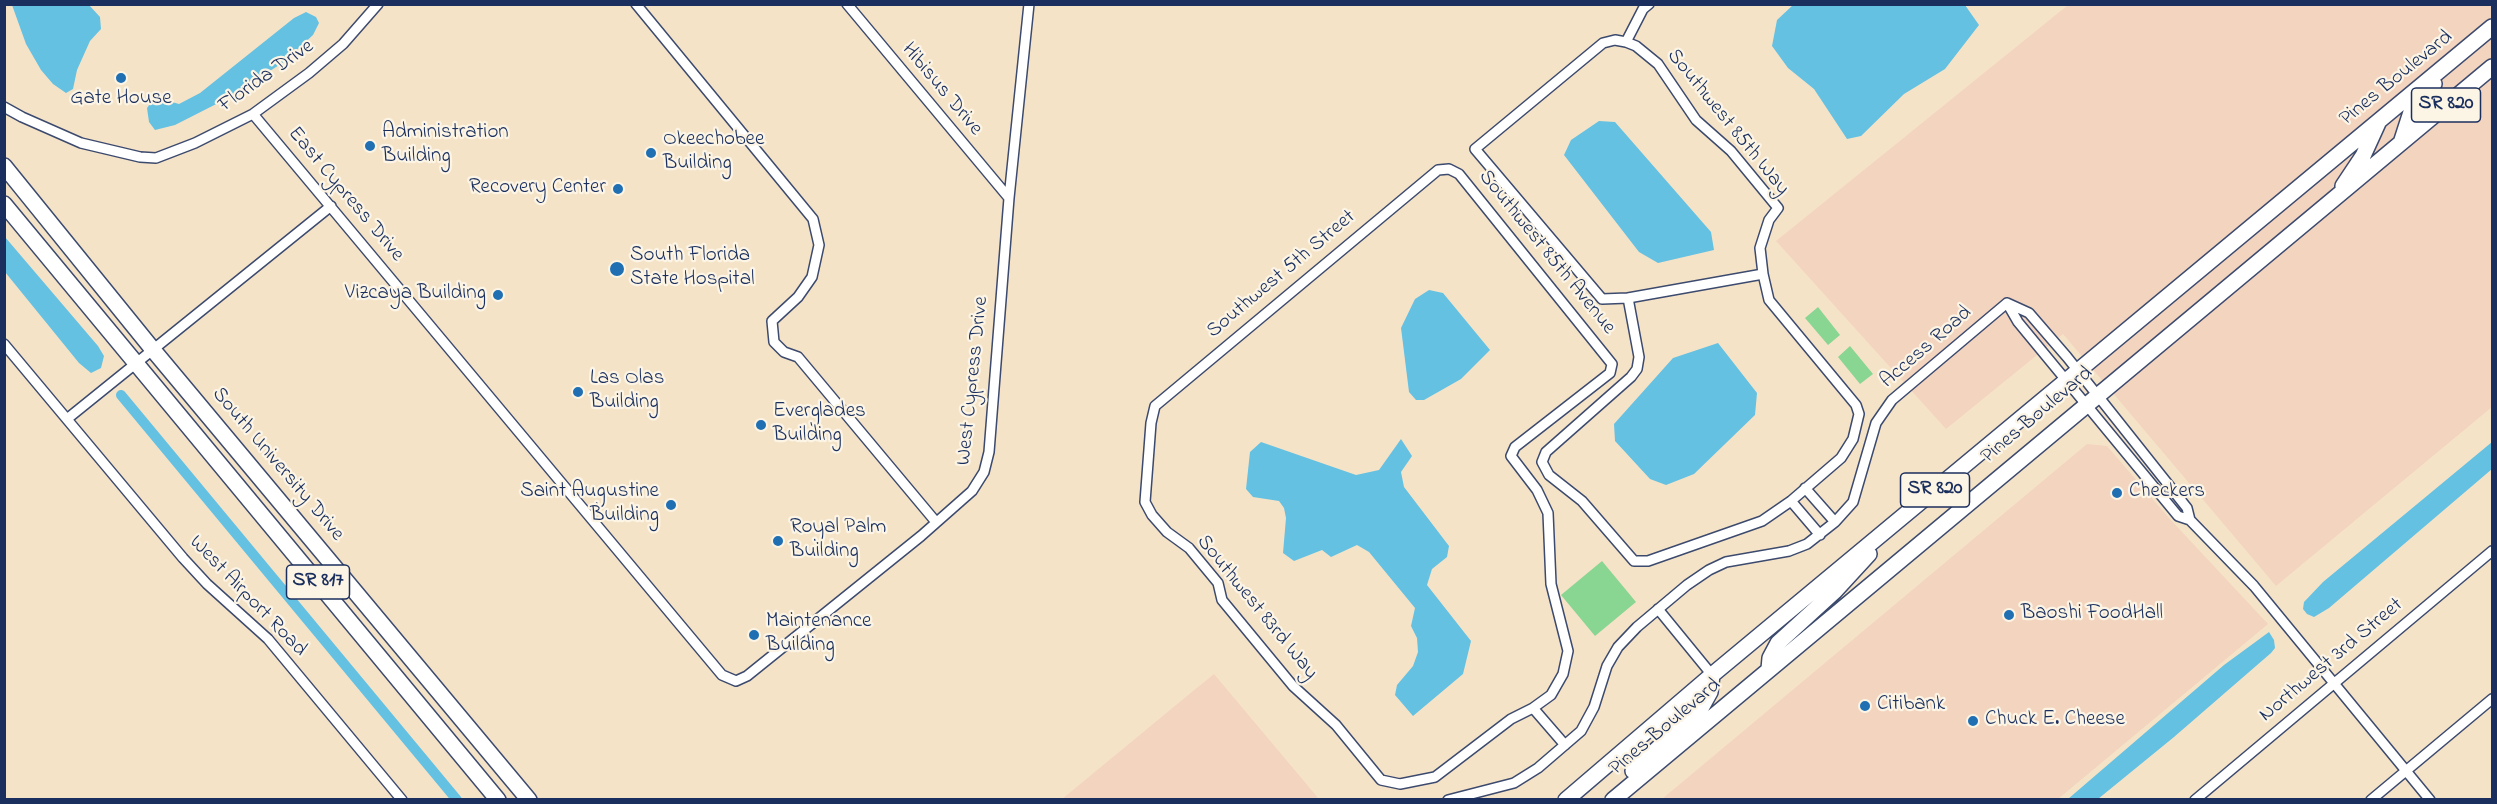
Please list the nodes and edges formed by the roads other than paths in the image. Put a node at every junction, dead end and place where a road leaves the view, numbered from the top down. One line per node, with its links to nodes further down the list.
1 (378, 4): 11 (street, Florida Drive)
2 (636, 4): 33 (street)
3 (847, 4): 17 (street, Hibisus Drive)
4 (1029, 4): 17 (street, West Cypress Drive)
5 (1649, 4): 7 (street)
6 (2493, 27): 9 (main road, Pines Boulevard / SR 820)
7 (1626, 42): 20 (street, Southwest 85th Way); 21 (street)
8 (2493, 67): 13 (main road, Pines Boulevard / SR 820)
9 (2439, 72): 12 (main road, Pines Boulevard / SR 820); 13 (main road)
10 (4, 106): 11 (street, Florida Drive)
11 (253, 114): 19 (street, East Cypress Drive)
12 (2379, 120): 16 (main road); 26 (main road, Pines Boulevard / SR 820)
13 (2401, 143): 16 (main road, Pines Boulevard / SR 820)
14 (4, 166): 24 (main road, South University Drive / SR 817)
15 (1449, 169): 30 (street, Southwest 5th Street); 44 (street, Southwest 85th Avenue)
16 (2339, 194): 28 (main road, Pines Boulevard / SR 820)
17 (1009, 198): 33 (street, West Cypress Drive)
18 (4, 204): 25 (main road, South University Drive / SR 817)
19 (331, 206): 24 (street); 41 (street, East Cypress Drive)
20 (1763, 274): 21 (street); 31 (street)
21 (1628, 298): 32 (street, Southwest 85th Avenue)
22 (2007, 303): 26 (street, Pines Boulevard); 27 (street, Pines Boulevard); 34 (street, Access Road)
23 (4, 344): 29 (street, West Airport Road)
24 (154, 351): 25 (street); 49 (main road, South University Drive / SR 817)
25 (136, 365): 29 (street); 48 (main road, South University Drive / SR 817)
26 (2079, 371): 27 (main road, Pines Boulevard / SR 820); 28 (street)
27 (2067, 381): 28 (street); 36 (main road, Pines Boulevard / SR 820)
28 (2091, 399): 39 (main road, Pines Boulevard / SR 820); 42 (street)
29 (67, 419): 47 (street, West Airport Road)
30 (1150, 423): 44 (street, Southwest 83rd Way)
31 (1804, 488): 32 (street); 34 (street)
32 (1791, 501): 35 (street)
33 (936, 522): 41 (street, West Cypress Drive)
34 (1834, 522): 35 (street, Access Road)
35 (1820, 535): 38 (street, Access Road)
36 (1877, 538): 39 (main road); 40 (main road, Pines Boulevard / SR 820)
37 (2493, 551): 42 (street, Northwest 3rd Street)
38 (1658, 609): 40 (street); 45 (street, Access Road)
39 (1769, 669): 53 (main road, Pines Boulevard / SR 820)
40 (1712, 675): 51 (main road, Pines Boulevard / SR 820); 52 (main road)
41 (736, 681)
42 (2336, 682): 46 (street); 54 (street, Northwest 3rd Street)
43 (2493, 699): 46 (street)
44 (1533, 708): 45 (street)
45 (1565, 745): 50 (street, Access Road)
46 (2406, 771): 55 (street); 56 (street)
47 (402, 800)
48 (498, 800)
49 (529, 800)
50 (1448, 800)
51 (1566, 800)
52 (1607, 800)
53 (1614, 800)
54 (2195, 800)
55 (2371, 800)
56 (2430, 800)

